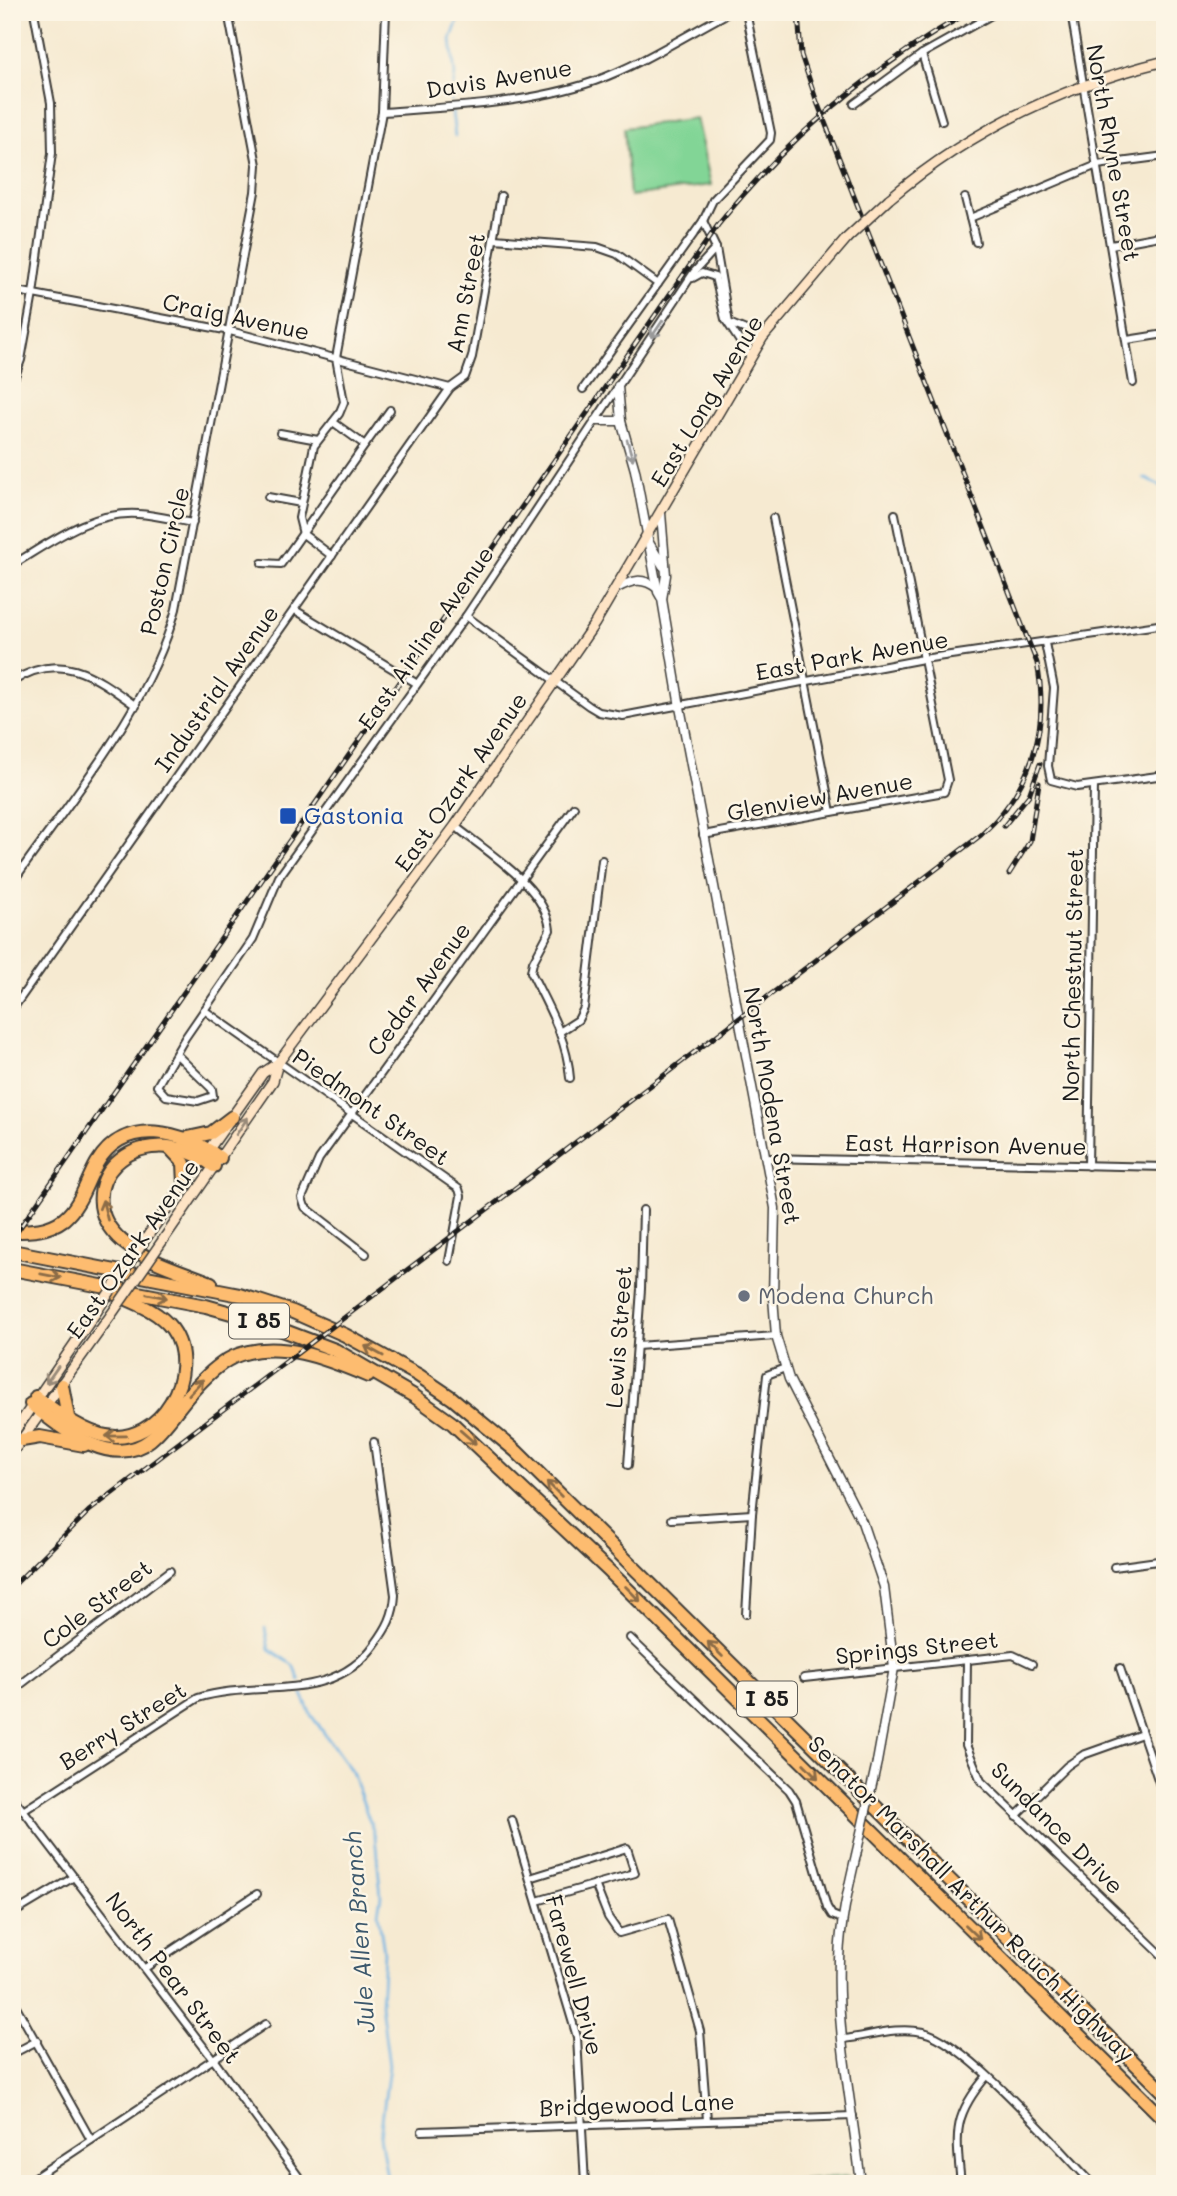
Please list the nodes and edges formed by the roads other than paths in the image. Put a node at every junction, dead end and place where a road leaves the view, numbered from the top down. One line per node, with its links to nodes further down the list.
1 (34, 12): 28 (street)
2 (228, 12): 30 (street, Poston Circle)
3 (386, 12): 12 (street)
4 (730, 12): 12 (street, Davis Avenue)
5 (747, 12): 19 (street)
6 (997, 12): 8 (street)
7 (1071, 12): 10 (street, North Rhyne Street)
8 (922, 54): 11 (street); 13 (street)
9 (1165, 61): 10 (main road, East Long Avenue)
10 (1084, 85): 15 (street, North Rhyne Street); 32 (main road, East Long Avenue, bridge)
11 (854, 104)
12 (382, 112): 35 (street)
13 (943, 121)
14 (1165, 156): 15 (street)
15 (1097, 166): 18 (street); 23 (street, North Rhyne Street)
16 (502, 196): 21 (street, Ann Street)
17 (965, 198): 18 (street)
18 (970, 218): 22 (street)
19 (703, 221): 24 (street); 26 (street)
20 (1165, 235): 23 (street)
21 (494, 239): 26 (street); 39 (street, Ann Street)
22 (976, 242)
23 (1111, 245): 33 (street, North Rhyne Street)
24 (716, 248): 25 (street, East Airline Avenue); 29 (street)
25 (690, 280): 29 (street); 38 (street, East Airline Avenue, one-way to 38)
26 (658, 284): 40 (street)
27 (12, 290): 28 (street, Craig Avenue)
28 (33, 294): 30 (street, Craig Avenue); 37 (street)
29 (729, 323): 32 (street); 34 (street)
30 (230, 331): 35 (street, Craig Avenue); 53 (street, Poston Circle)
31 (1165, 334): 33 (street)
32 (763, 337): 34 (main road, East Long Avenue)
33 (1127, 340): 36 (street, North Rhyne Street)
34 (750, 357): 50 (main road, East Long Avenue)
35 (336, 358): 39 (street, Craig Avenue); 44 (street)
36 (1133, 383)
37 (12, 384)
38 (618, 386): 42 (street, East Airline Avenue); 43 (street, North Modena Street)
39 (450, 388): 56 (street, Industrial Avenue)
40 (583, 389)
41 (390, 410): 47 (street)
42 (595, 421): 43 (street); 64 (street, East Airline Avenue)
43 (621, 421): 55 (street, North Modena Street, one-way to 55)
44 (333, 422): 46 (street); 47 (street)
45 (280, 433): 46 (street)
46 (318, 440): 49 (street)
47 (365, 445): 54 (street)
48 (268, 497): 49 (street)
49 (301, 503): 54 (street)
50 (661, 513): 55 (main road, East Ozark Avenue); 59 (street, North Modena Street)
51 (895, 514): 67 (street)
52 (773, 518): 68 (street)
53 (193, 523): 58 (street); 72 (street, Poston Circle)
54 (303, 534): 56 (street); 57 (street)
55 (647, 540): 59 (street, North Modena Street); 60 (main road, East Ozark Avenue); 61 (street, North Modena Street)
56 (332, 556): 63 (street, Industrial Avenue)
57 (262, 563)
58 (12, 565)
59 (666, 575): 62 (street, North Modena Street)
60 (617, 588): 61 (street); 70 (main road, East Ozark Avenue)
61 (657, 588): 62 (street, North Modena Street)
62 (662, 599): 73 (street, North Modena Street)
63 (295, 610): 71 (street); 83 (street, Industrial Avenue)
64 (466, 616): 70 (street, East Park Avenue); 71 (street, East Airline Avenue)
65 (1165, 624): 66 (street, East Park Avenue)
66 (1045, 643): 67 (street, East Park Avenue); 75 (street)
67 (923, 659): 68 (street, East Park Avenue); 77 (street, Glenview Avenue)
68 (803, 681): 73 (street, East Park Avenue); 77 (street)
69 (12, 682): 72 (street)
70 (555, 682): 73 (street, East Park Avenue); 78 (main road, East Ozark Avenue)
71 (416, 684): 84 (street, East Airline Avenue)
72 (135, 706): 82 (street, Poston Circle)
73 (680, 706): 79 (street, North Modena Street)
74 (1165, 775): 75 (street)
75 (1094, 785): 96 (street, North Chestnut Street)
76 (574, 807): 81 (street, Cedar Avenue)
77 (831, 812): 79 (street, Glenview Avenue)
78 (456, 826): 81 (street); 87 (main road, East Ozark Avenue)
79 (703, 835): 94 (street, North Modena Street)
80 (602, 860): 85 (street)
81 (519, 878): 85 (street); 89 (street, Cedar Avenue)
82 (12, 883)
83 (12, 1010)
84 (204, 1010): 86 (street, East Airline Avenue); 87 (street, Piedmont Street)
85 (561, 1031): 88 (street)
86 (176, 1054): 86 (street, East Airline Avenue)
87 (278, 1063): 89 (street, Piedmont Street); 90 (main road, East Ozark Avenue); 95 (main road, East Ozark Avenue, one-way to 87)
88 (570, 1078)
89 (351, 1112): 102 (street, Cedar Avenue); 103 (street, Piedmont Street)
90 (232, 1117): 91 (highway); 93 (main road, East Ozark Avenue)
91 (183, 1139): 93 (highway); 100 (highway)
92 (167, 1146): 93 (highway); 98 (highway); 106 (highway, one-way to 92)
93 (206, 1154): 95 (highway); 98 (main road, East Ozark Avenue)
94 (766, 1158): 96 (street, East Harrison Avenue); 107 (street, North Modena Street)
95 (217, 1162): 110 (main road, East Ozark Avenue, bridge)
96 (1088, 1166): 97 (street, East Harrison Avenue)
97 (1165, 1167)
98 (185, 1184): 112 (main road, East Ozark Avenue, one-way to 112, bridge)
99 (643, 1210): 108 (street, Lewis Street)
100 (12, 1231)
101 (12, 1251): 106 (highway, Senator Marshall Arthur Rauch Highway / I 85)
102 (366, 1254)
103 (449, 1261)
104 (12, 1269): 105 (highway, Senator Marshall Arthur Rauch Highway / I 85, one-way to 105)
105 (90, 1283): 111 (highway, Senator Marshall Arthur Rauch Highway / I 85, one-way to 111); 114 (highway, one-way to 114)
106 (240, 1294): 155 (highway, Senator Marshall Arthur Rauch Highway / I 85, one-way to 106)
107 (776, 1336): 108 (street); 109 (street, North Modena Street)
108 (637, 1346): 119 (street, Lewis Street)
109 (785, 1368): 120 (street); 129 (street, North Modena Street)
110 (62, 1385): 113 (main road, East Ozark Avenue); 114 (highway)
111 (414, 1396): 117 (highway, one-way to 111); 158 (highway, Senator Marshall Arthur Rauch Highway / I 85, one-way to 158)
112 (34, 1401): 113 (highway); 115 (main road, East Ozark Avenue)
113 (45, 1409): 114 (highway); 115 (main road, East Ozark Avenue); 117 (highway)
114 (68, 1418)
115 (17, 1438): 117 (highway); 118 (main road, East Ozark Avenue)
116 (374, 1442): 136 (street, Berry Street)
117 (101, 1448)
118 (12, 1453)
119 (628, 1465)
120 (752, 1514): 121 (street); 125 (street)
121 (672, 1519)
122 (1165, 1560): 123 (street)
123 (1114, 1567)
124 (170, 1571): 132 (street, Cole Street)
125 (746, 1614)
126 (630, 1638): 145 (street)
127 (967, 1660): 128 (street, Springs Street); 129 (street, Springs Street); 137 (street, Sundance Drive)
128 (1032, 1664)
129 (894, 1668): 131 (street, Springs Street); 145 (street, North Modena Street, bridge)
130 (1120, 1668): 133 (street)
131 (804, 1678)
132 (12, 1691)
133 (1142, 1734): 135 (street); 137 (street)
134 (12, 1796): 136 (street, North Pear Street)
135 (1165, 1800)
136 (23, 1811): 139 (street, North Pear Street)
137 (1016, 1816): 146 (street, Sundance Drive)
138 (512, 1820): 140 (street, Farewell Drive)
139 (74, 1877): 144 (street); 147 (street, North Pear Street)
140 (530, 1878): 141 (street); 143 (street, Farewell Drive)
141 (595, 1884): 143 (street); 157 (street)
142 (257, 1894): 147 (street)
143 (537, 1901): 159 (street, Farewell Drive)
144 (12, 1913)
145 (842, 1919): 150 (street, North Modena Street)
146 (1165, 1958)
147 (145, 1968): 153 (street, North Pear Street)
148 (12, 1999): 151 (street)
149 (266, 2024): 153 (street)
150 (844, 2039): 154 (street); 156 (street, North Modena Street)
151 (37, 2041): 152 (street); 161 (street)
152 (12, 2054)
153 (213, 2059): 161 (street); 163 (street, North Pear Street)
154 (987, 2076): 166 (street); 167 (street)
155 (1165, 2093)
156 (853, 2116): 157 (street, Bridgewood Lane); 165 (street, North Modena Street)
157 (707, 2120): 159 (street, Bridgewood Lane)
158 (1165, 2120)
159 (583, 2124): 160 (street, Bridgewood Lane); 164 (street, Farewell Drive)
160 (422, 2131)
161 (91, 2140): 162 (street)
162 (25, 2184)
163 (304, 2184)
164 (585, 2184)
165 (861, 2184)
166 (961, 2184)
167 (1093, 2184)

